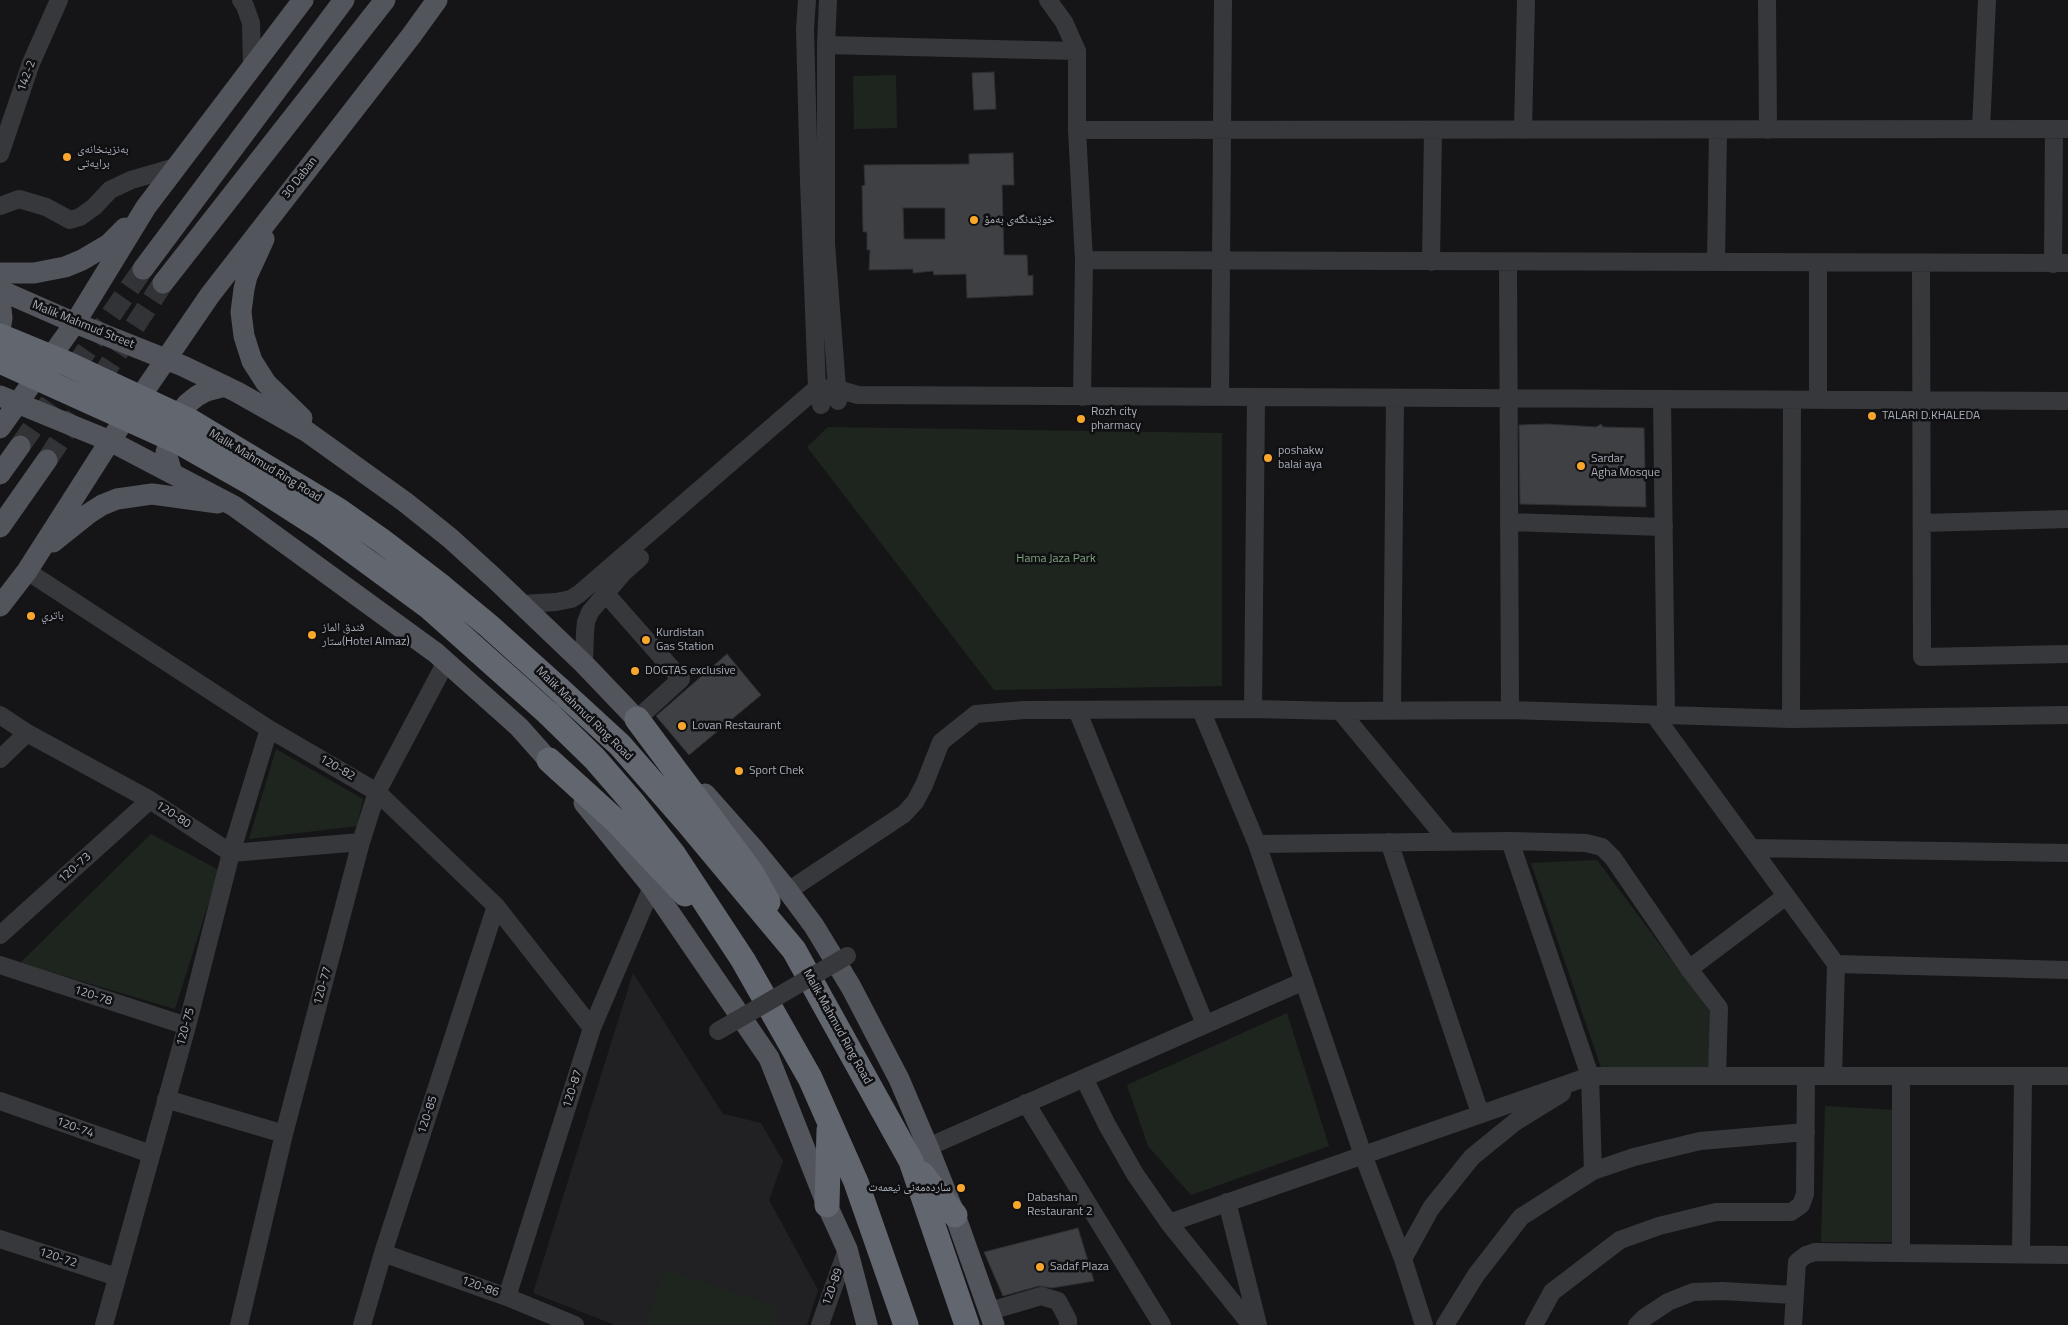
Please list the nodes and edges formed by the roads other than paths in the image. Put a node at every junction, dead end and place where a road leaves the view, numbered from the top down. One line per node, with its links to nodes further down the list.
1 (59, 0): 25 (street, 142-2)
2 (240, 0): 16 (street)
3 (304, 0): 16 (main road)
4 (344, 0): 38 (main road)
5 (385, 0): 40 (main road)
6 (437, 0): 27 (main road, 30 Daban)
7 (807, 0): 49 (street)
8 (828, 0): 14 (street)
9 (1048, 0): 15 (street)
10 (1223, 0): 19 (street)
11 (1526, 0): 21 (street)
12 (1767, 0): 23 (street)
13 (1987, 0): 24 (street)
14 (826, 45): 15 (street); 49 (street)
15 (1077, 51): 18 (street)
16 (252, 65): 26 (main road)
17 (2061, 129): 24 (street); 37 (street)
18 (1077, 130): 19 (street); 30 (street)
19 (1222, 130): 20 (street); 31 (street)
20 (1433, 130): 21 (street); 32 (street)
21 (1523, 130): 22 (street)
22 (1718, 130): 23 (street); 34 (street)
23 (1768, 130): 24 (street)
24 (1981, 130)
25 (0, 154)
26 (176, 167): 28 (street); 29 (main road)
27 (282, 202): 46 (main road, 30 Daban); 67 (main road)
28 (0, 206)
29 (146, 207): 39 (main road); 43 (main road)
30 (1084, 260): 31 (street); 50 (street)
31 (1221, 261): 32 (street); 51 (street)
32 (1431, 262): 33 (street)
33 (1508, 262): 34 (street); 54 (street)
34 (1716, 262): 35 (street)
35 (1818, 263): 36 (street); 58 (street)
36 (1922, 263): 37 (street); 59 (street)
37 (2060, 263)
38 (143, 269)
39 (0, 273)
40 (163, 283)
41 (0, 290): 43 (main road, Malik Mahmud Street)
42 (0, 300): 44 (main road)
43 (75, 323): 46 (main road, Malik Mahmud Street); 56 (main road)
44 (0, 330)
45 (0, 336): 112 (highway, Malik Mahmud Ring Road, bridge)
46 (167, 359): 48 (main road, Malik Mahmud Ring Road); 62 (main road, 30 Daban)
47 (0, 361): 114 (highway, Malik Mahmud Ring Road, bridge)
48 (225, 386): 65 (main road); 67 (main road, Malik Mahmud Ring Road)
49 (828, 396): 50 (street); 76 (street); 77 (street)
50 (1082, 396): 51 (street)
51 (1220, 397): 52 (street)
52 (1256, 397): 53 (street); 82 (street)
53 (1395, 398): 54 (street); 85 (street)
54 (1508, 398): 55 (street); 70 (street)
55 (1662, 399): 57 (street); 73 (street)
56 (9, 400): 61 (main road); 62 (main road)
57 (1792, 400): 58 (street); 92 (street)
58 (1818, 400): 59 (street)
59 (1921, 401): 60 (street); 71 (street)
60 (2068, 401)
61 (0, 428)
62 (110, 441): 65 (main road); 74 (main road, 30 Daban)
63 (20, 446): 66 (main road)
64 (47, 460): 72 (main road)
65 (172, 473): 68 (main road)
66 (0, 474)
67 (405, 502): 77 (main road, Malik Mahmud Ring Road)
68 (234, 506): 74 (main road); 80 (main road)
69 (2068, 519): 71 (street)
70 (1509, 522): 73 (street); 86 (street)
71 (1922, 523): 79 (street)
72 (0, 527)
73 (1664, 527): 90 (street)
74 (39, 553): 75 (main road, 30 Daban)
75 (27, 571): 78 (main road, 30 Daban); 93 (street, 120-82)
76 (606, 594): 81 (street); 91 (street)
77 (522, 604): 81 (main road, Malik Mahmud Ring Road)
78 (0, 606)
79 (2068, 654)
80 (446, 662): 96 (main road); 97 (street, 120-77)
81 (584, 664): 91 (main road, Malik Mahmud Ring Road)
82 (1253, 709): 84 (street); 87 (street)
83 (1077, 710): 84 (street); 108 (street); 120 (street)
84 (1201, 710): 103 (street)
85 (1392, 710): 86 (street); 87 (street)
86 (1510, 710): 90 (street)
87 (1340, 712): 99 (street)
88 (0, 715): 94 (street, 120-80)
89 (2068, 715): 92 (street)
90 (1660, 716): 92 (street); 104 (street)
91 (637, 719): 108 (main road, Malik Mahmud Ring Road); 112 (highway)
92 (1791, 719)
93 (270, 729): 97 (street, 120-82); 105 (street, 120-75)
94 (27, 733): 95 (street); 98 (street, 120-80)
95 (0, 759)
96 (549, 760): 107 (main road); 114 (highway)
97 (377, 792): 101 (street, 120-77); 110 (street, 120-82)
98 (150, 800): 105 (street, 120-80); 111 (street, 120-73)
99 (1448, 841): 100 (street); 102 (street)
100 (1510, 841): 117 (street); 124 (street)
101 (361, 842): 105 (street); 138 (street, 120-77)
102 (1389, 842): 103 (street); 135 (street)
103 (1257, 844): 119 (street)
104 (1751, 848): 106 (street); 109 (street)
105 (231, 853): 121 (street, 120-75)
106 (2068, 853)
107 (652, 887): 122 (street, 120-87); 144 (main road)
108 (788, 890): 140 (main road, Malik Mahmud Ring Road)
109 (1786, 896): 115 (street); 117 (street)
110 (496, 906): 122 (street, 120-82); 150 (street, 120-85)
111 (0, 935)
112 (794, 950): 140 (highway, Malik Mahmud Ring Road)
113 (847, 956): 123 (street, bridge)
114 (743, 960): 136 (highway, Malik Mahmud Ring Road)
115 (1836, 964): 118 (street); 127 (street)
116 (0, 965): 121 (street, 120-78)
117 (1689, 969): 125 (street)
118 (2068, 970)
119 (1304, 981): 120 (street); 141 (street)
120 (1206, 1024): 131 (street)
121 (187, 1026): 132 (street, 120-75)
122 (592, 1028): 156 (street, 120-87)
123 (718, 1031)
124 (1590, 1076): 125 (street); 135 (street); 142 (street); 153 (street)
125 (1717, 1076): 126 (street)
126 (1806, 1076): 127 (street); 137 (street)
127 (1833, 1076): 128 (street)
128 (1901, 1076): 129 (street); 149 (street)
129 (2023, 1076): 130 (street); 151 (street)
130 (2068, 1076)
131 (1084, 1078): 134 (street); 146 (street)
132 (166, 1099): 138 (street); 139 (street, 120-75)
133 (0, 1101): 139 (street, 120-74)
134 (1026, 1103): 140 (street); 167 (street)
135 (1480, 1113): 141 (street)
136 (830, 1123): 144 (highway); 164 (highway, Malik Mahmud Ring Road)
137 (1806, 1132): 142 (street); 172 (street)
138 (284, 1134): 159 (street, 120-77)
139 (151, 1154): 154 (street, 120-75)
140 (920, 1154): 145 (highway); 165 (highway, Malik Mahmud Ring Road)
141 (1363, 1155): 143 (street); 153 (street)
142 (1593, 1171): 171 (street)
143 (1227, 1202): 146 (street); 169 (street)
144 (827, 1205): 148 (main road)
145 (955, 1215): 157 (main road)
146 (1169, 1223): 168 (street)
147 (0, 1239): 154 (street, 120-72)
148 (847, 1250): 162 (street, 120-89); 163 (main road)
149 (1901, 1252): 151 (street); 155 (street)
150 (383, 1253): 156 (street, 120-86); 160 (street, 120-85)
151 (2021, 1254): 152 (street)
152 (2068, 1255)
153 (1403, 1259): 170 (street)
154 (117, 1278): 158 (street, 120-75)
155 (1794, 1295): 173 (street); 174 (street)
156 (507, 1297): 161 (street, 120-86)
157 (992, 1318): 166 (street)
158 (104, 1325)
159 (239, 1325)
160 (362, 1325)
161 (574, 1325)
162 (820, 1325)
163 (867, 1325)
164 (906, 1325)
165 (967, 1325)
166 (1068, 1325)
167 (1162, 1325)
168 (1251, 1325)
169 (1258, 1325)
170 (1424, 1325)
171 (1445, 1325)
172 (1534, 1325)
173 (1637, 1325)
174 (1793, 1325)

